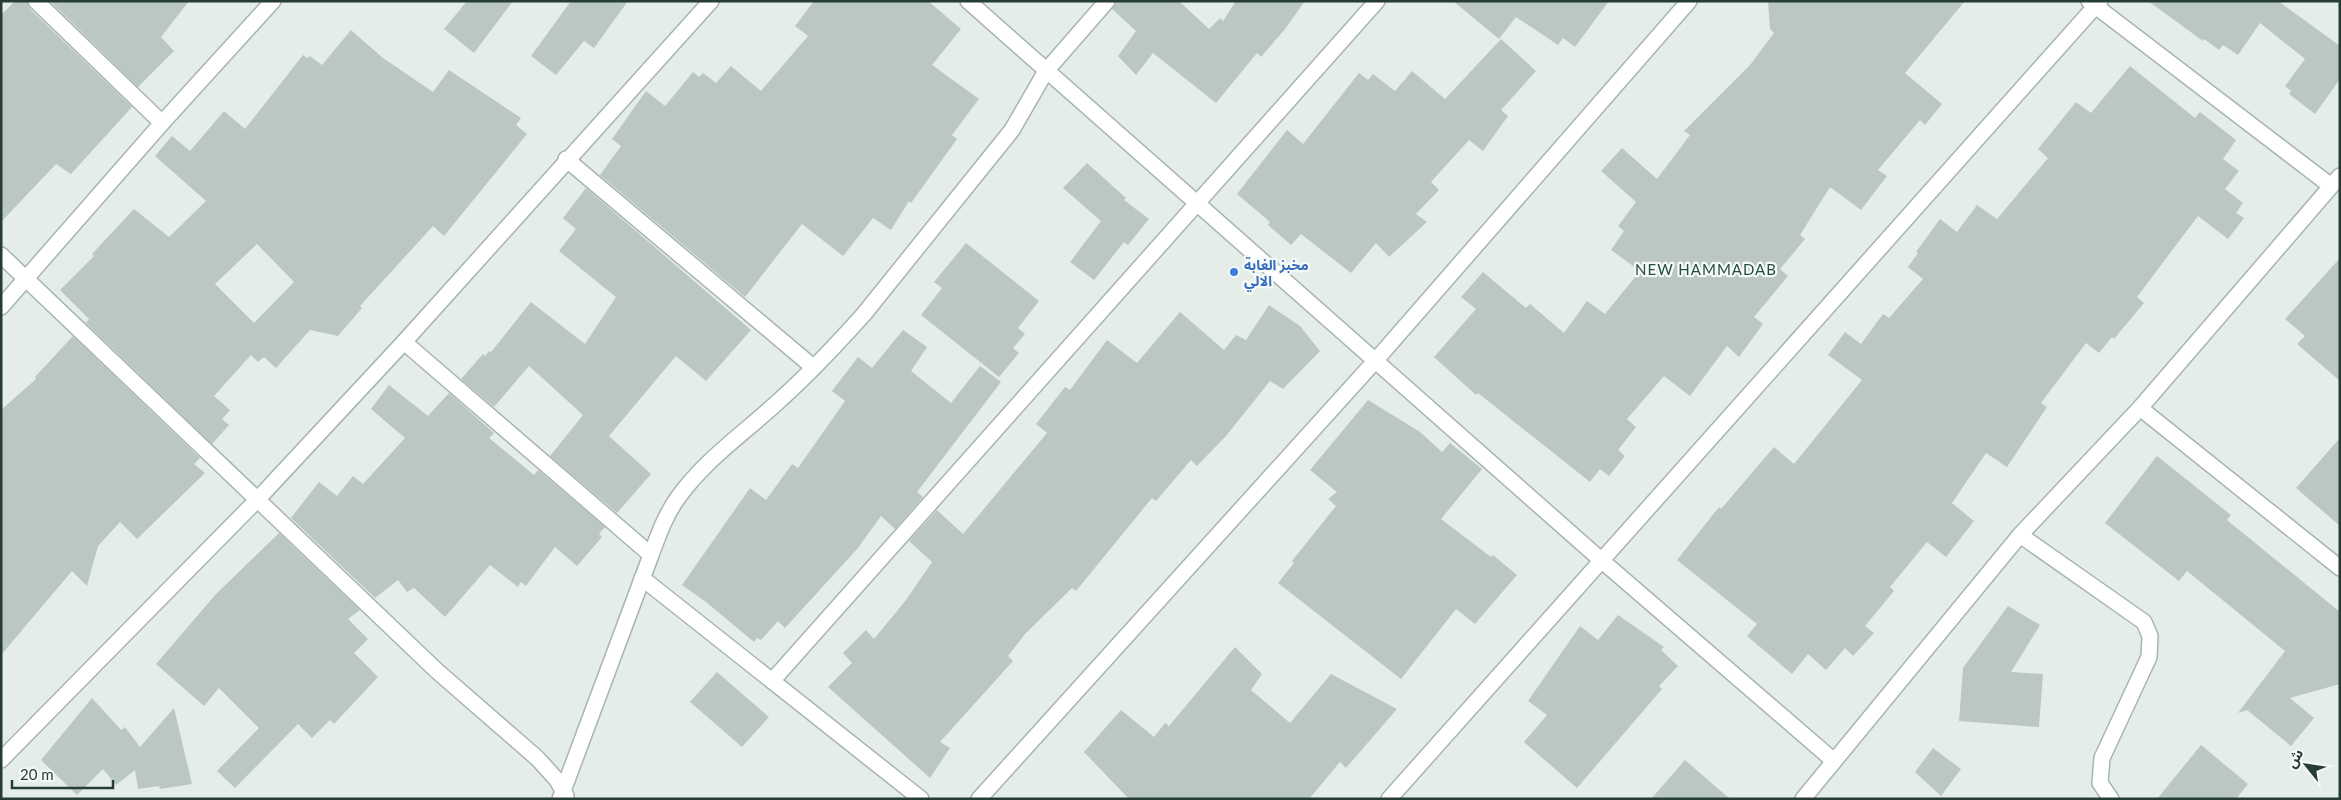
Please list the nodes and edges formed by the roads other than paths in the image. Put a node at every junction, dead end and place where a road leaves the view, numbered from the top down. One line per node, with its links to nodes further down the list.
1 (36, 1): 10 (street)
2 (273, 1): 10 (street)
3 (711, 1): 11 (street)
4 (968, 1): 9 (street)
5 (1107, 1): 9 (street)
6 (1377, 1): 13 (street)
7 (1689, 1): 18 (street)
8 (2095, 3): 12 (street); 24 (street)
9 (1046, 71): 13 (street); 19 (street)
10 (162, 123): 15 (street)
11 (566, 159): 17 (street); 19 (street)
12 (2336, 181): 20 (street)
13 (1197, 202): 18 (street); 27 (street)
14 (1, 255): 15 (street)
15 (27, 278): 16 (street); 21 (street)
16 (1, 307)
17 (404, 342): 21 (street); 23 (street)
18 (1376, 360): 24 (street); 33 (street)
19 (813, 368): 23 (street)
20 (2140, 408): 22 (street); 25 (street)
21 (257, 500): 28 (street); 30 (street)
22 (2020, 535): 29 (street); 35 (street)
23 (651, 555): 26 (street)
24 (1601, 560): 29 (street); 34 (street)
25 (2340, 568)
26 (642, 578): 27 (street); 30 (street)
27 (772, 681): 32 (street)
28 (3, 754)
29 (1834, 761): 31 (street)
30 (563, 796)
31 (1807, 798)
32 (921, 799)
33 (979, 799)
34 (1389, 799)
35 (2111, 799)

